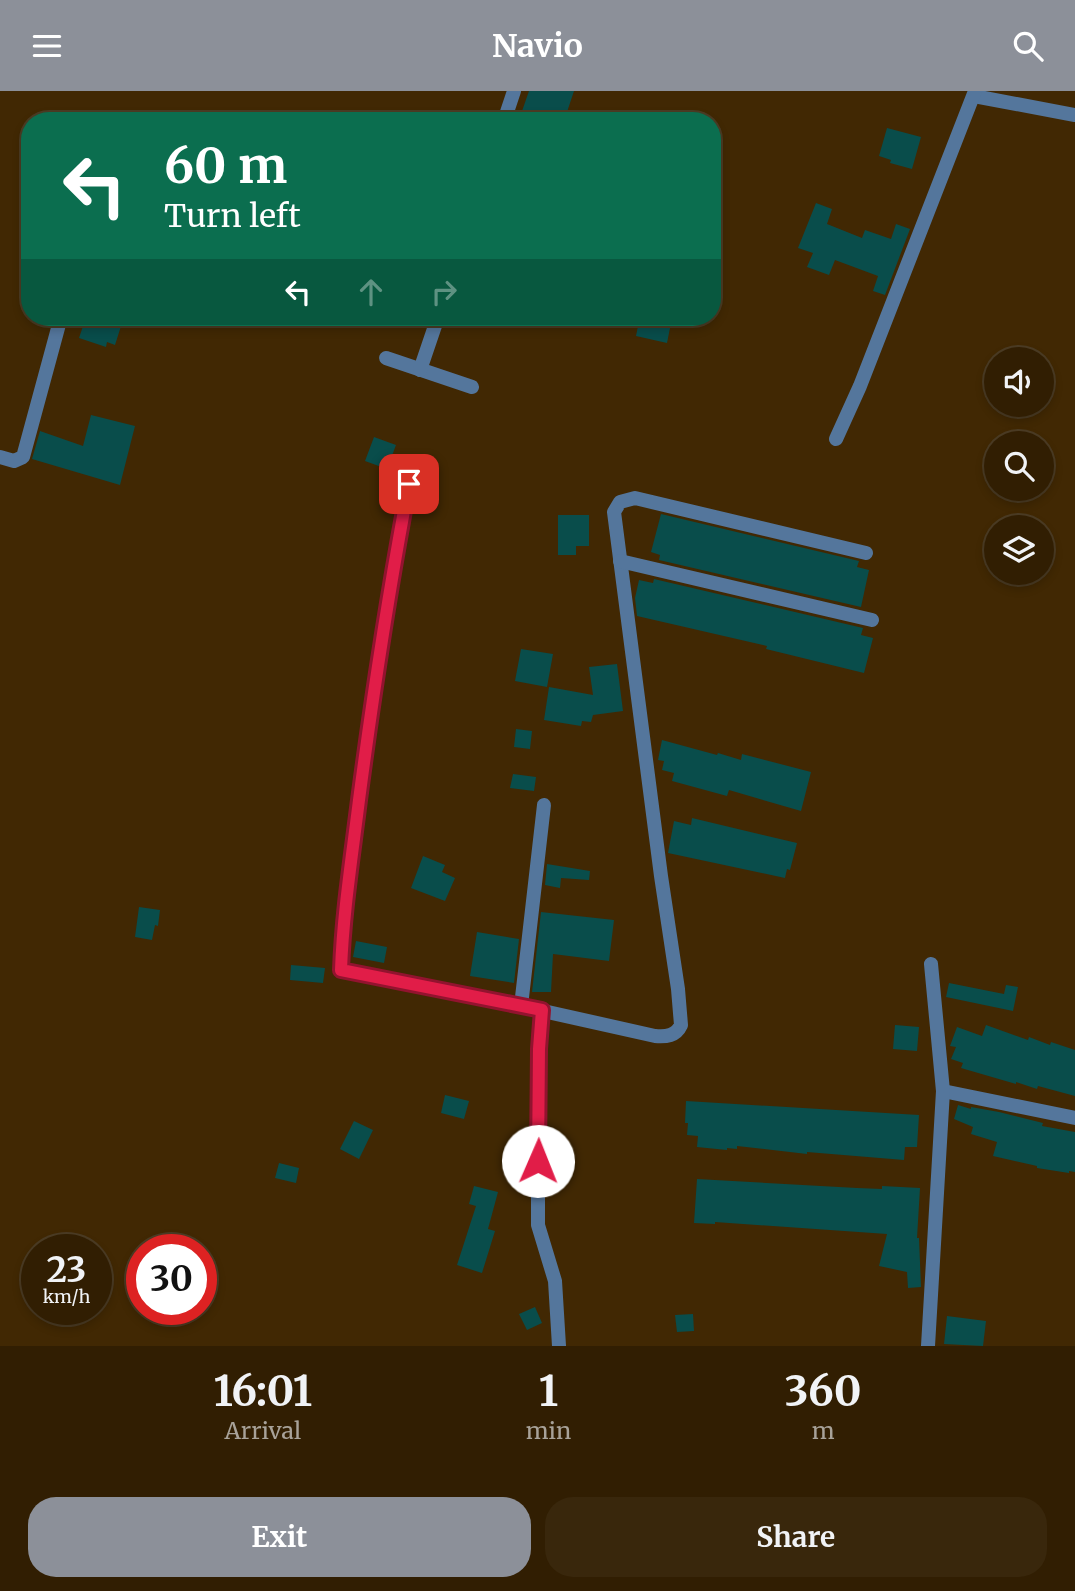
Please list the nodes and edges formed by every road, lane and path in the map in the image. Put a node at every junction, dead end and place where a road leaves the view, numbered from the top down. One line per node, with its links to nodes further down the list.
1 (514, 91): 3 (street)
2 (975, 93): 4 (street); 10 (street)
3 (507, 112)
4 (1075, 115)
5 (59, 326): 11 (street)
6 (435, 326): 8 (street)
7 (386, 358): 8 (street)
8 (420, 370): 9 (street)
9 (472, 387)
10 (836, 439)
11 (0, 457)
12 (409, 484): 18 (street)
13 (866, 553): 14 (street)
14 (620, 561): 15 (street); 19 (street)
15 (872, 620)
16 (544, 805): 18 (street)
17 (932, 964): 20 (street)
18 (521, 1006): 19 (street)
19 (542, 1010): 22 (street)
20 (943, 1091): 21 (street); 23 (street)
21 (1075, 1118)
22 (559, 1346)
23 (928, 1346)

